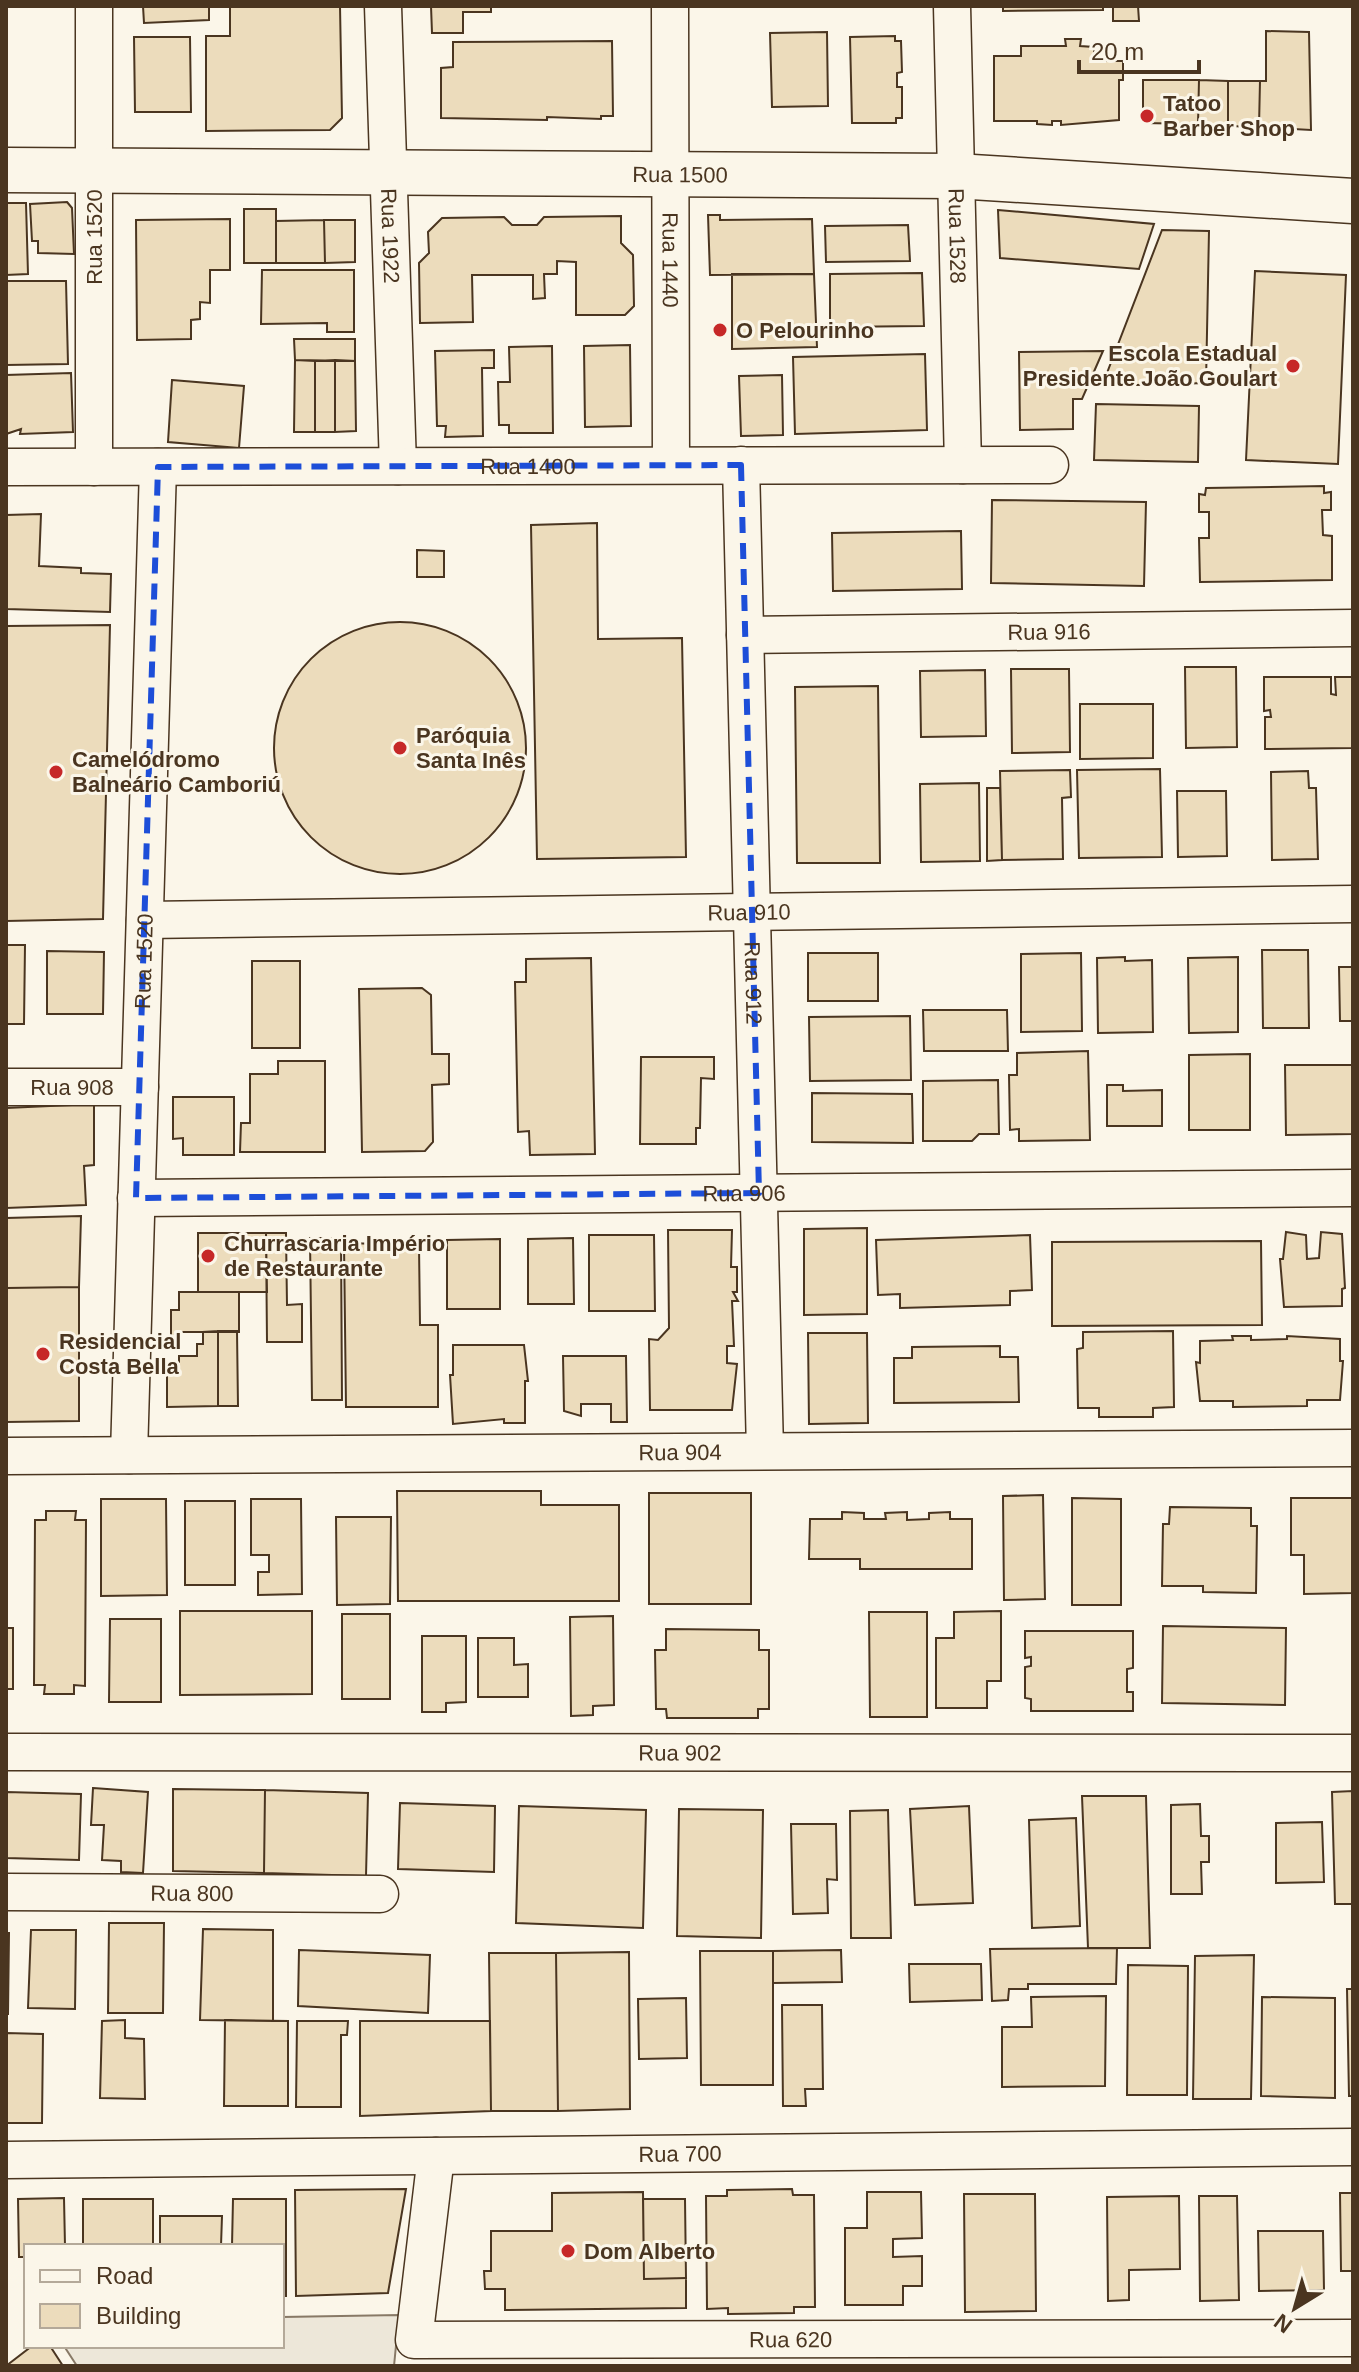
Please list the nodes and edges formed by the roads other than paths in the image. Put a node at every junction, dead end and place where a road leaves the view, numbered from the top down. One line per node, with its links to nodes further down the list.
1 (94, 6): 6 (street, Rua 1520)
2 (383, 6): 7 (street, Rua 1922)
3 (670, 6): 8 (street, Rua 1440)
4 (952, 6): 9 (street, Rua 1528)
5 (6, 170): 6 (street, Rua 1500)
6 (94, 170): 7 (street, Rua 1500); 17 (street, Rua 1520)
7 (389, 172): 8 (street, Rua 1500); 15 (street, Rua 1922)
8 (671, 175): 9 (street, Rua 1500); 11 (street, Rua 1440)
9 (956, 176): 10 (street, Rua 1500); 13 (street, Rua 1528)
10 (1353, 201)
11 (671, 465): 12 (street, Rua 1400); 15 (street, Rua 1400)
12 (741, 465): 13 (street, Rua 1400); 20 (street, Rua 912)
13 (963, 465): 14 (street, Rua 1400)
14 (1050, 465)
15 (398, 466): 18 (street, Rua 1400)
16 (6, 467): 17 (street, Rua 1400)
17 (94, 467): 18 (street, Rua 1400)
18 (158, 467): 23 (street, Rua 1520)
19 (1353, 628): 20 (street, Rua 916)
20 (745, 635): 22 (street, Rua 912)
21 (1353, 904): 22 (street, Rua 910)
22 (752, 912): 23 (street, Rua 910); 27 (street, Rua 912)
23 (145, 920): 25 (street, Rua 1520)
24 (6, 1087): 25 (street, Rua 908)
25 (140, 1087): 28 (street, Rua 1520)
26 (1353, 1188): 27 (street, Rua 906)
27 (759, 1193): 28 (street, Rua 906); 30 (street, Rua 912)
28 (136, 1198): 31 (street, Rua 1520)
29 (1353, 1448): 30 (street, Rua 904)
30 (765, 1451): 31 (street, Rua 904)
31 (129, 1455): 32 (street, Rua 904)
32 (6, 1456)
33 (6, 1752): 34 (street, Rua 902)
34 (1353, 1753)
35 (6, 1892): 36 (street, Rua 800)
36 (380, 1894)
37 (1353, 2147): 38 (street, Rua 700)
38 (436, 2156): 39 (street, Rua 700); 41 (street, Rua 620)
39 (6, 2160)
40 (1353, 2338): 41 (street, Rua 620)
41 (1026, 2352)

